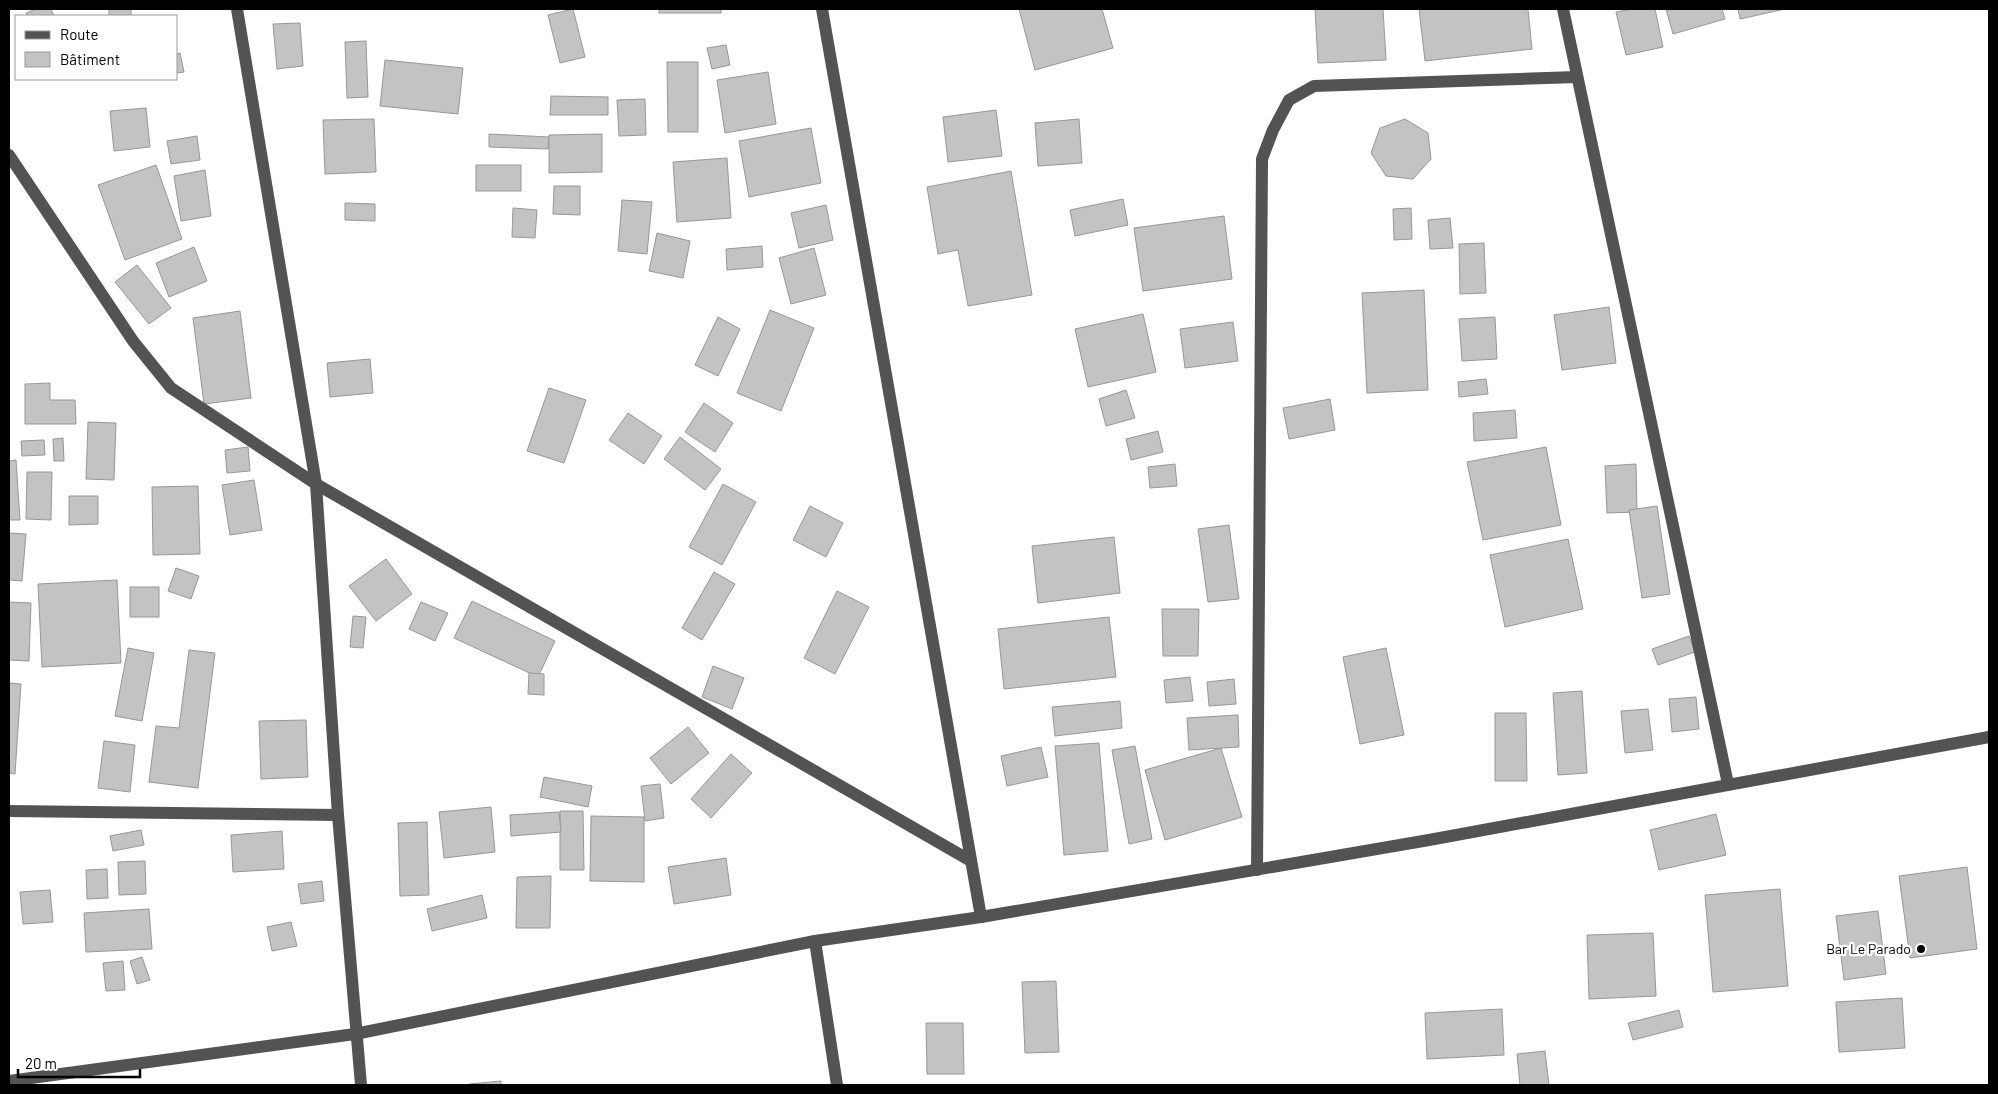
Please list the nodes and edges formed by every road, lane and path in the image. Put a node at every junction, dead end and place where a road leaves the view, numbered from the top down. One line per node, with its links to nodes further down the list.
1 (237, 9): 6 (street)
2 (822, 9): 11 (street)
3 (1563, 9): 4 (street)
4 (1577, 77): 8 (street); 12 (street)
5 (9, 155): 6 (street)
6 (316, 484): 10 (street); 11 (street)
7 (1989, 737): 8 (street)
8 (1728, 784): 12 (street)
9 (9, 811): 10 (street)
10 (338, 815): 15 (street)
11 (971, 861): 13 (street)
12 (1257, 870): 13 (street)
13 (981, 917): 14 (street)
14 (815, 940): 15 (street); 18 (street)
15 (355, 1034): 16 (street); 17 (street)
16 (9, 1081)
17 (361, 1085)
18 (837, 1085)

